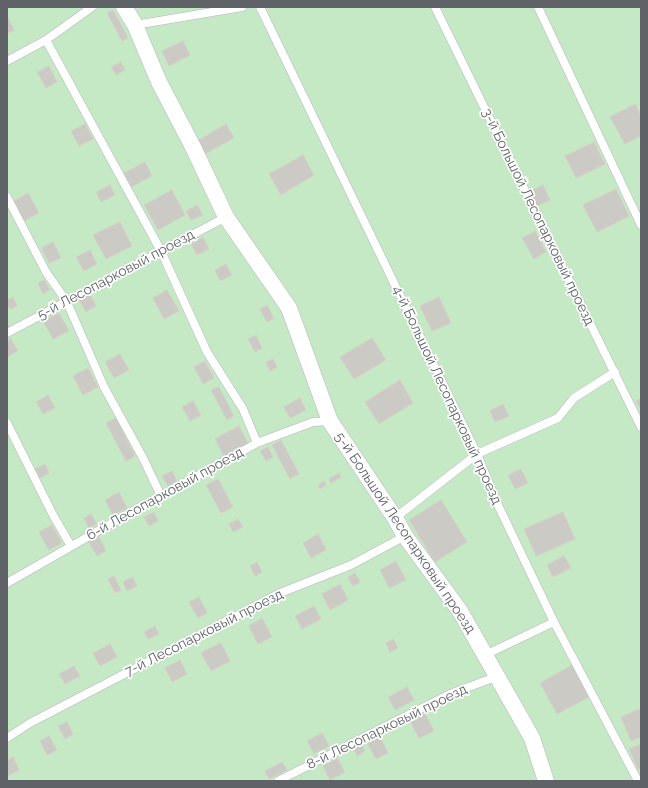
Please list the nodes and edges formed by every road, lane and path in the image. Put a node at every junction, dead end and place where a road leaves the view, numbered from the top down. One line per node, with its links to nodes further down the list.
1 (92, 7): 8 (lane)
2 (124, 7): 7 (street, 5-й Большой Лесопарковый проезд)
3 (242, 7): 7 (lane)
4 (260, 7): 21 (lane, 4-й Большой Лесопарковый проезд)
5 (435, 7): 16 (lane, 3-й Большой Лесопарковый проезд)
6 (538, 7): 12 (lane)
7 (135, 25): 11 (street, 5-й Большой Лесопарковый проезд)
8 (46, 40): 9 (lane); 13 (lane)
9 (7, 61)
10 (7, 197): 14 (lane)
11 (226, 217): 13 (lane, 5-й Лесопарковый проезд); 17 (street, 5-й Большой Лесопарковый проезд)
12 (641, 225)
13 (161, 251): 14 (lane, 5-й Лесопарковый проезд); 20 (lane)
14 (67, 302): 15 (lane, 5-й Лесопарковый проезд); 22 (lane)
15 (7, 334)
16 (615, 372): 19 (lane, 3-й Большой Лесопарковый проезд); 21 (lane)
17 (330, 420): 20 (lane, 6-й Лесопарковый проезд); 23 (street, 5-й Большой Лесопарковый проезд)
18 (7, 423): 25 (lane)
19 (641, 427)
20 (257, 443): 22 (lane, 6-й Лесопарковый проезд)
21 (477, 454): 23 (lane); 27 (lane, 4-й Большой Лесопарковый проезд)
22 (161, 496): 25 (lane, 6-й Лесопарковый проезд)
23 (395, 518): 24 (street, 5-й Большой Лесопарковый проезд)
24 (405, 536): 28 (street, 5-й Большой Лесопарковый проезд); 30 (lane, 7-й Лесопарковый проезд)
25 (71, 546): 26 (lane, 6-й Лесопарковый проезд)
26 (7, 583)
27 (554, 622): 28 (lane); 33 (lane, 4-й Большой Лесопарковый проезд)
28 (485, 655): 29 (street, 5-й Большой Лесопарковый проезд)
29 (498, 676): 31 (lane, 8-й Лесопарковый проезд); 32 (street, 5-й Большой Лесопарковый проезд)
30 (7, 738)
31 (278, 781)
32 (546, 781)
33 (638, 781)

